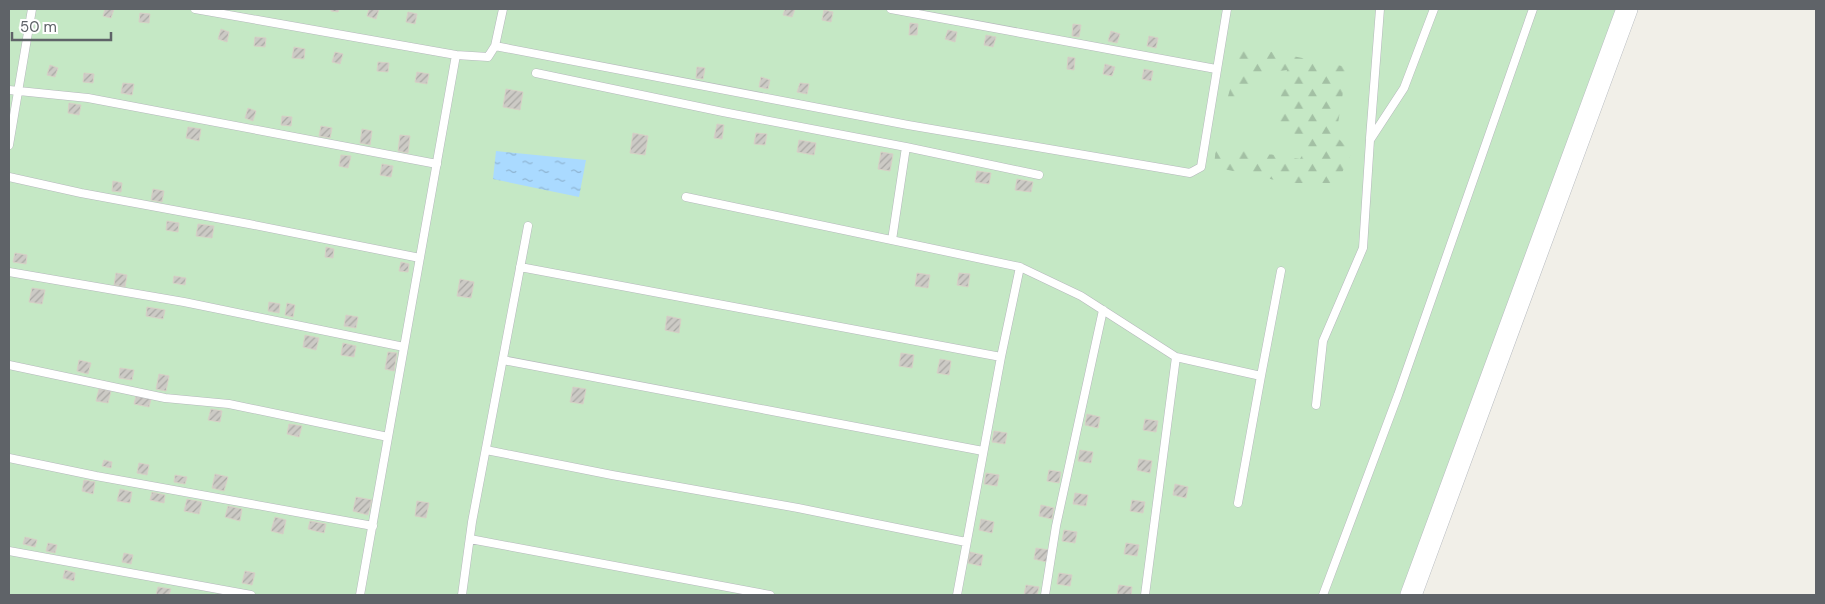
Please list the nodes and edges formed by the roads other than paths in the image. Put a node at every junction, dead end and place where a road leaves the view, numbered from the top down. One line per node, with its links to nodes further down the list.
1 (32, 9): 15 (lane)
2 (195, 9): 11 (lane)
3 (503, 9): 10 (lane)
4 (891, 9): 12 (lane)
5 (1226, 9): 12 (lane)
6 (1380, 9): 16 (lane)
7 (1434, 9): 16 (lane)
8 (1533, 9): 54 (lane)
9 (1627, 9): 55 (street)
10 (495, 46): 11 (lane); 12 (lane)
11 (456, 55): 19 (lane)
12 (1216, 69)
13 (536, 73): 18 (lane)
14 (9, 90): 15 (lane)
15 (18, 92): 17 (lane); 19 (lane)
16 (1370, 140): 37 (lane)
17 (9, 145)
18 (906, 147): 20 (lane); 24 (lane)
19 (437, 164): 25 (lane)
20 (1040, 175)
21 (9, 178): 25 (lane)
22 (686, 197): 24 (lane)
23 (528, 226): 26 (lane)
24 (892, 240): 27 (lane)
25 (420, 258): 31 (lane)
26 (520, 267): 32 (lane); 34 (lane)
27 (1020, 267): 30 (lane); 32 (lane)
28 (1281, 271): 36 (lane)
29 (9, 272): 31 (lane)
30 (1102, 310): 33 (lane); 52 (lane)
31 (404, 347): 38 (lane)
32 (1001, 357): 40 (lane)
33 (1176, 357): 36 (lane); 53 (lane)
34 (503, 360): 39 (lane); 40 (lane)
35 (9, 365): 38 (lane)
36 (1261, 376): 42 (lane)
37 (1316, 405)
38 (388, 437): 43 (lane)
39 (486, 450): 44 (lane); 45 (lane)
40 (984, 451): 45 (lane)
41 (9, 458): 43 (lane)
42 (1238, 503)
43 (372, 526): 48 (lane)
44 (470, 539): 49 (lane); 50 (lane)
45 (966, 542): 51 (lane)
46 (9, 551): 47 (lane)
47 (251, 595)
48 (360, 595)
49 (462, 595)
50 (770, 595)
51 (957, 595)
52 (1045, 595)
53 (1145, 595)
54 (1323, 595)
55 (1411, 595)

